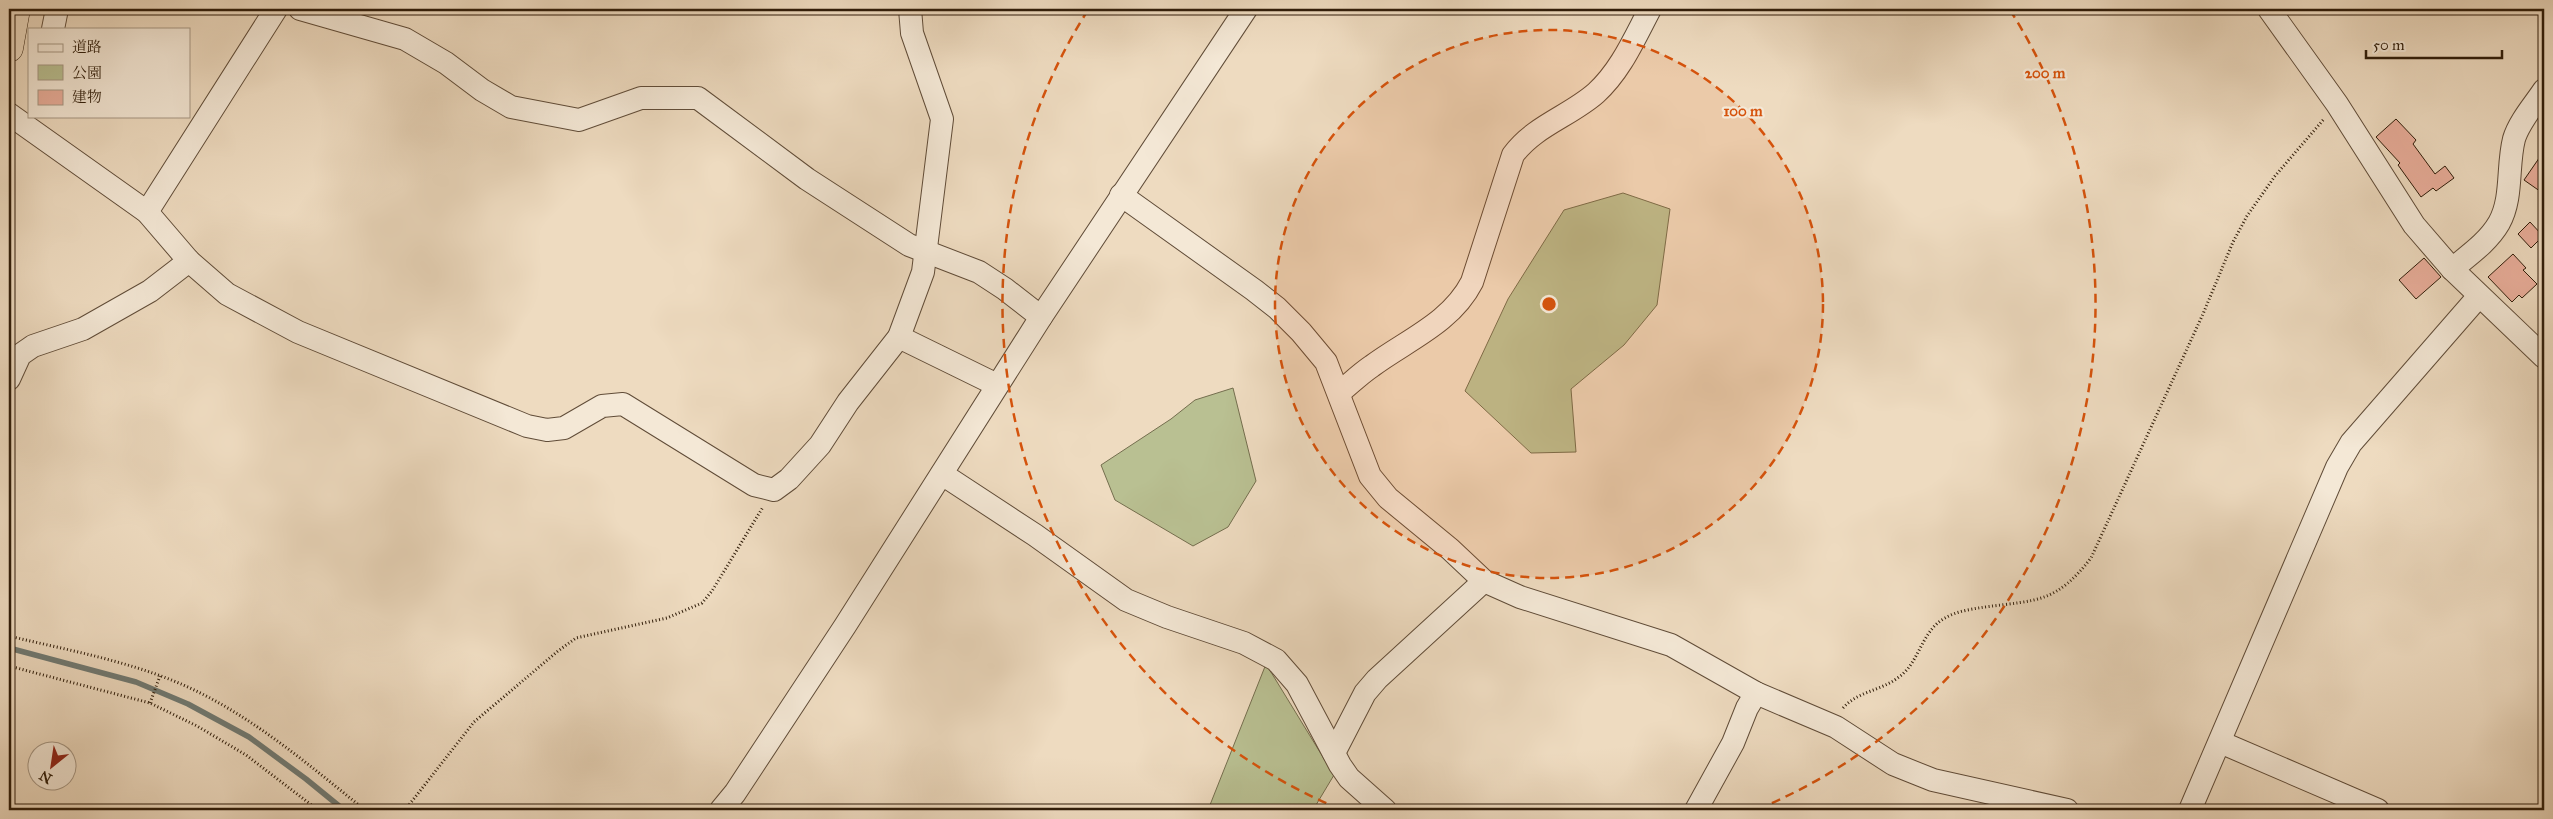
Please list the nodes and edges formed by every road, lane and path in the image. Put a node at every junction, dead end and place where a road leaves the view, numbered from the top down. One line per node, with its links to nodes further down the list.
1 (16, 9): 10 (highway)
2 (57, 9): 9 (street)
3 (276, 9): 16 (street)
4 (300, 9): 17 (street)
5 (910, 9): 17 (street)
6 (1246, 9): 15 (street)
7 (1650, 9): 26 (street)
8 (2269, 9): 12 (street)
9 (53, 28)
10 (9, 48)
11 (2544, 90): 19 (street)
12 (2337, 104): 19 (street); 35 (path)
13 (9, 114): 14 (street)
14 (41, 126): 16 (street)
15 (1122, 195): 21 (street); 26 (street)
16 (147, 212): 18 (street)
17 (926, 251): 21 (street); 22 (street)
18 (189, 261): 24 (street); 28 (street)
19 (2452, 269): 20 (street)
20 (2479, 296): 23 (street); 36 (street)
21 (1041, 317): 25 (street)
22 (899, 337): 25 (street); 28 (street)
23 (2544, 357)
24 (9, 379)
25 (997, 385): 27 (street)
26 (1339, 393): 29 (street)
27 (942, 474): 37 (street); 41 (street)
28 (774, 490): 40 (path)
29 (1484, 582): 33 (street); 37 (street)
30 (9, 636): 32 (path)
31 (9, 666): 34 (path)
32 (160, 676): 34 (path); 39 (path)
33 (1756, 694): 35 (street); 43 (street)
34 (150, 703): 38 (path)
35 (1836, 728): 44 (street)
36 (2220, 742): 45 (street); 46 (street)
37 (1334, 753): 42 (street)
38 (318, 810)
39 (365, 810)
40 (404, 810)
41 (721, 810)
42 (1385, 810)
43 (1696, 810)
44 (2067, 810)
45 (2190, 810)
46 (2378, 810)

